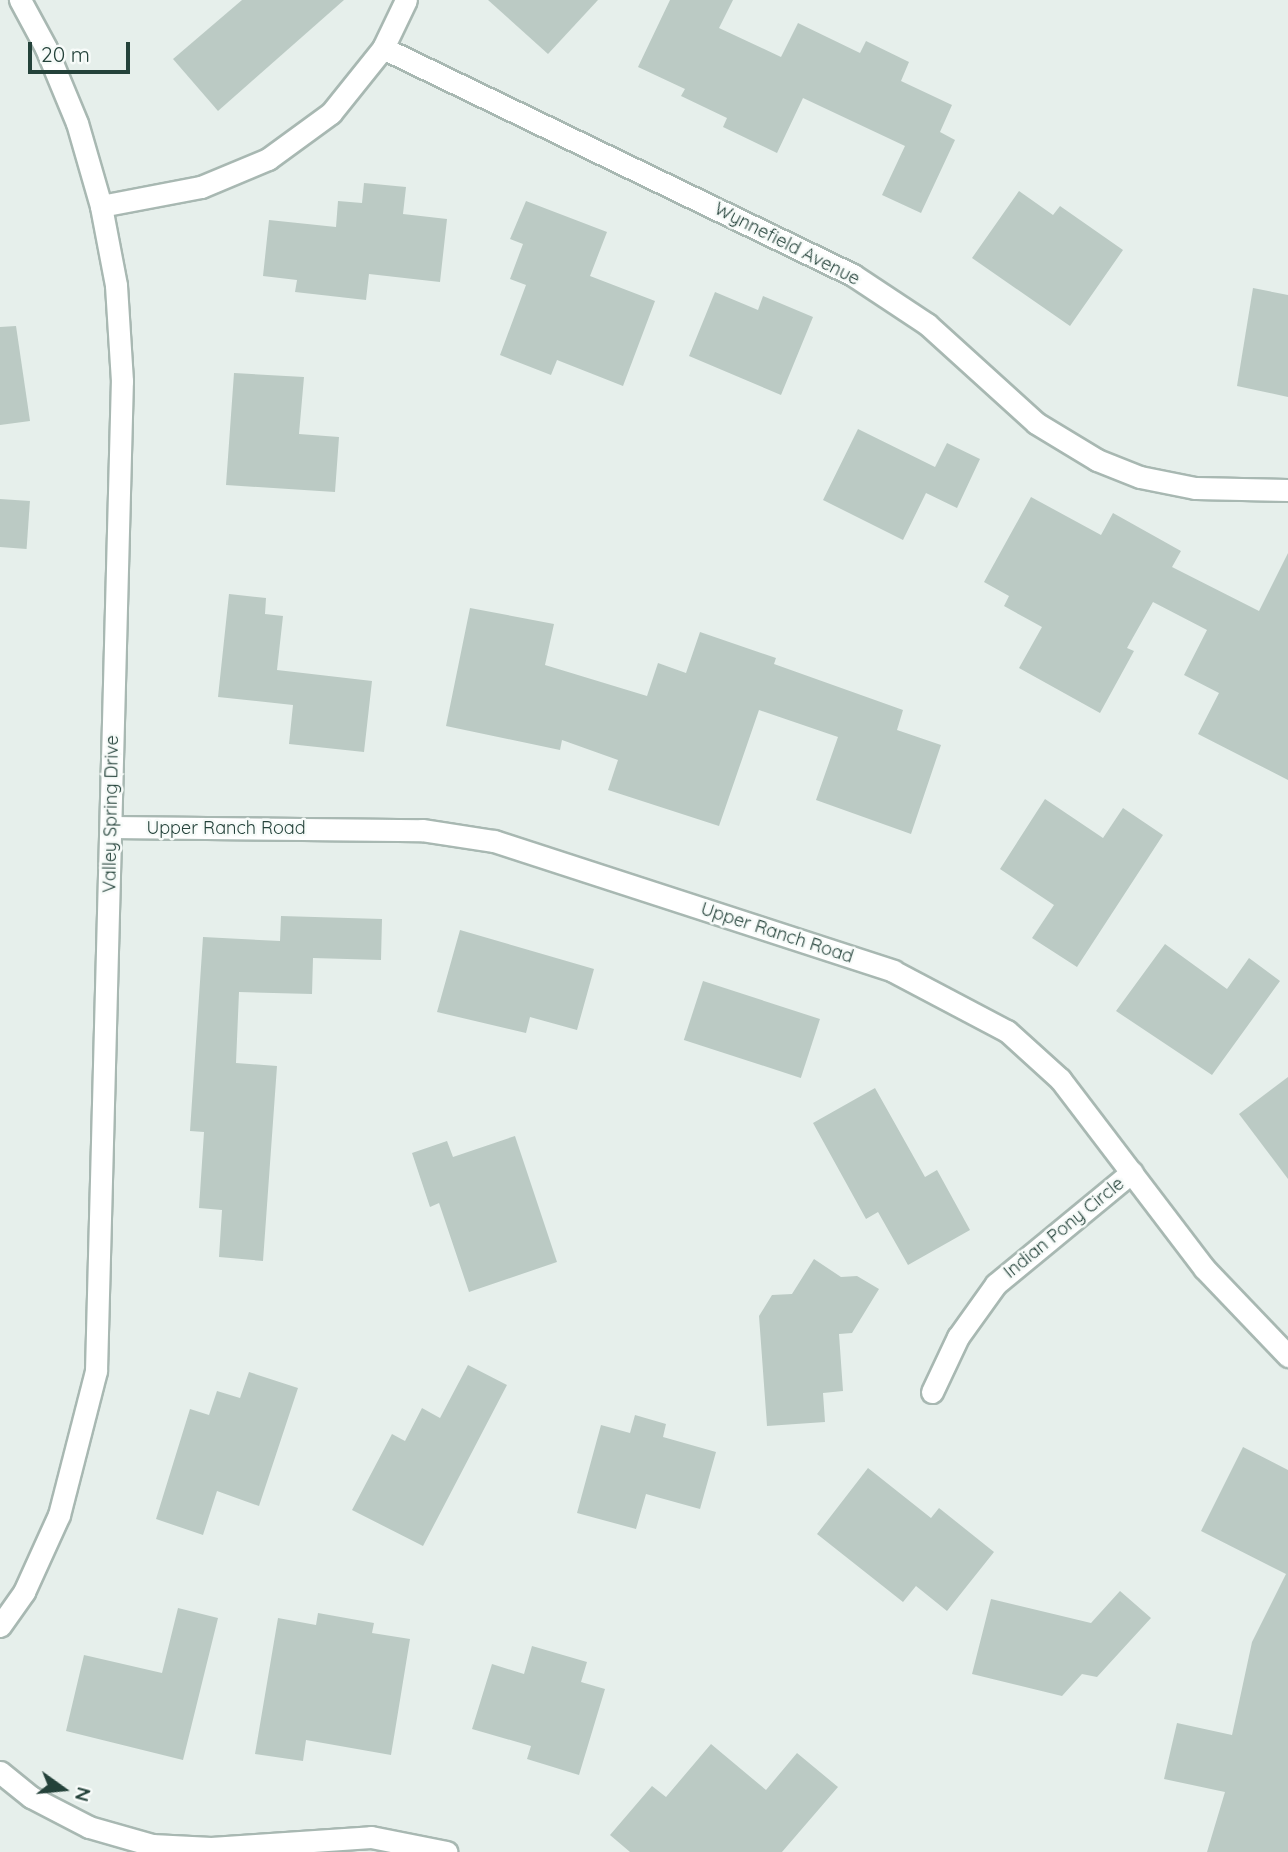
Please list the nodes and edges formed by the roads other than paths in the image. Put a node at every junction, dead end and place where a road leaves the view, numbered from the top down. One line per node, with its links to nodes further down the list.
1 (20, 0): 4 (street, Valley Spring Drive)
2 (407, 0): 3 (street)
3 (383, 48): 4 (street); 5 (street, Wynnefield Avenue)
4 (101, 206): 6 (street, Valley Spring Drive)
5 (1288, 491)
6 (111, 827): 7 (street, Upper Ranch Road); 10 (street, Valley Spring Drive)
7 (1132, 1172): 8 (street, Upper Ranch Road); 9 (street, Indian Pony Circle)
8 (1288, 1356)
9 (932, 1392)
10 (0, 1626)
11 (0, 1772): 12 (street)
12 (447, 1852)

